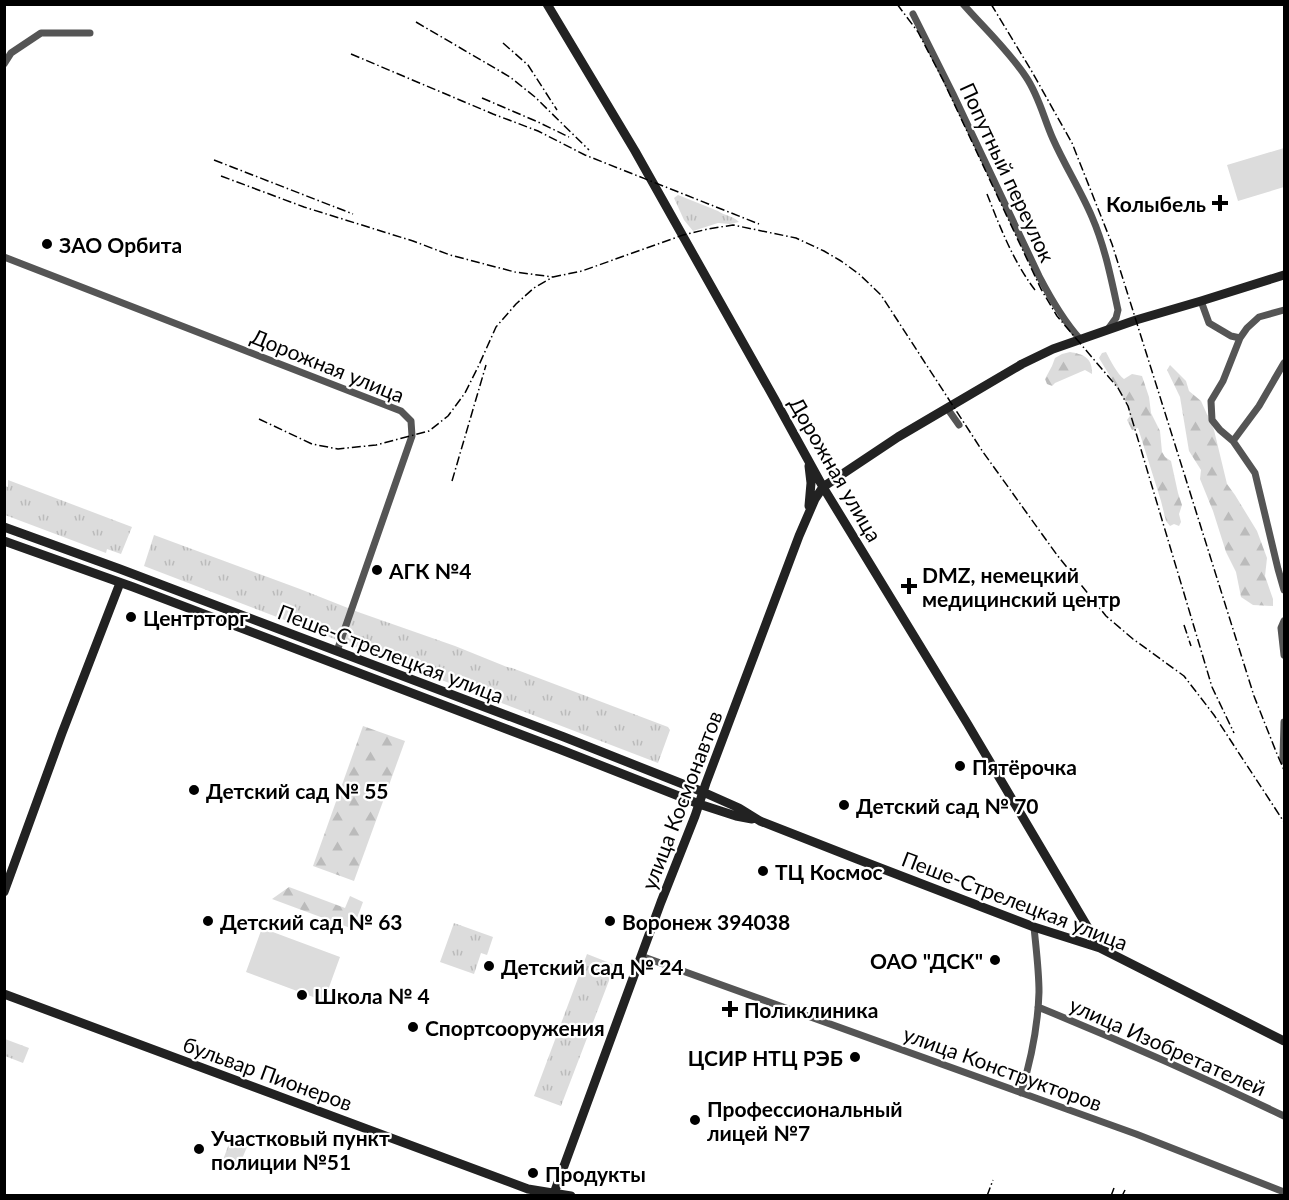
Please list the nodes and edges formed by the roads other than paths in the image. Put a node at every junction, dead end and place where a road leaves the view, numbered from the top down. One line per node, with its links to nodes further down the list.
1 (547, 4): 17 (street, Дорожная улица)
2 (963, 4): 10 (street)
3 (913, 14): 12 (street, Попутный переулок)
4 (90, 33): 5 (street)
5 (4, 64)
6 (4, 256): 25 (street, Дорожная улица)
7 (1284, 275): 8 (street)
8 (1201, 301): 10 (street); 11 (street)
9 (1284, 310): 11 (street)
10 (1108, 329): 12 (street)
11 (1240, 338): 16 (street)
12 (1080, 339): 14 (street)
13 (1284, 363): 16 (street)
14 (947, 408): 15 (street); 18 (street)
15 (959, 425)
16 (1233, 441): 23 (street)
17 (808, 460): 18 (street, Дорожная улица); 19 (street)
18 (823, 487): 19 (street, улица Космонавтов); 34 (street, Дорожная улица)
19 (807, 516): 29 (street, улица Космонавтов)
20 (4, 527): 25 (street, Пеше-Стрелецкая улица)
21 (4, 541): 22 (street, Пеше-Стрелецкая улица)
22 (120, 583): 30 (street, Пеше-Стрелецкая улица); 32 (street)
23 (1284, 590)
24 (1284, 621): 26 (street)
25 (337, 651): 29 (street, Пеше-Стрелецкая улица)
26 (1284, 655)
27 (1284, 722): 28 (street)
28 (1284, 760)
29 (703, 792): 30 (street, улица Космонавтов); 31 (street, Пеше-Стрелецкая улица)
30 (699, 804): 31 (street, Пеше-Стрелецкая улица); 35 (street, улица Космонавтов)
31 (760, 821): 33 (street, Пеше-Стрелецкая улица)
32 (4, 892)
33 (1034, 927): 34 (street, Пеше-Стрелецкая улица); 37 (street)
34 (1100, 948): 38 (street, Пеше-Стрелецкая улица)
35 (641, 956): 39 (street, улица Конструкторов); 42 (street, улица Космонавтов)
36 (4, 994): 42 (street, бульвар Пионеров)
37 (1038, 1007): 39 (street); 40 (street, улица Изобретателей)
38 (1284, 1041)
39 (1021, 1093): 41 (street, улица Конструкторов)
40 (1284, 1116)
41 (1284, 1192)
42 (553, 1194): 43 (street, бульвар Пионеров)
43 (571, 1196)

